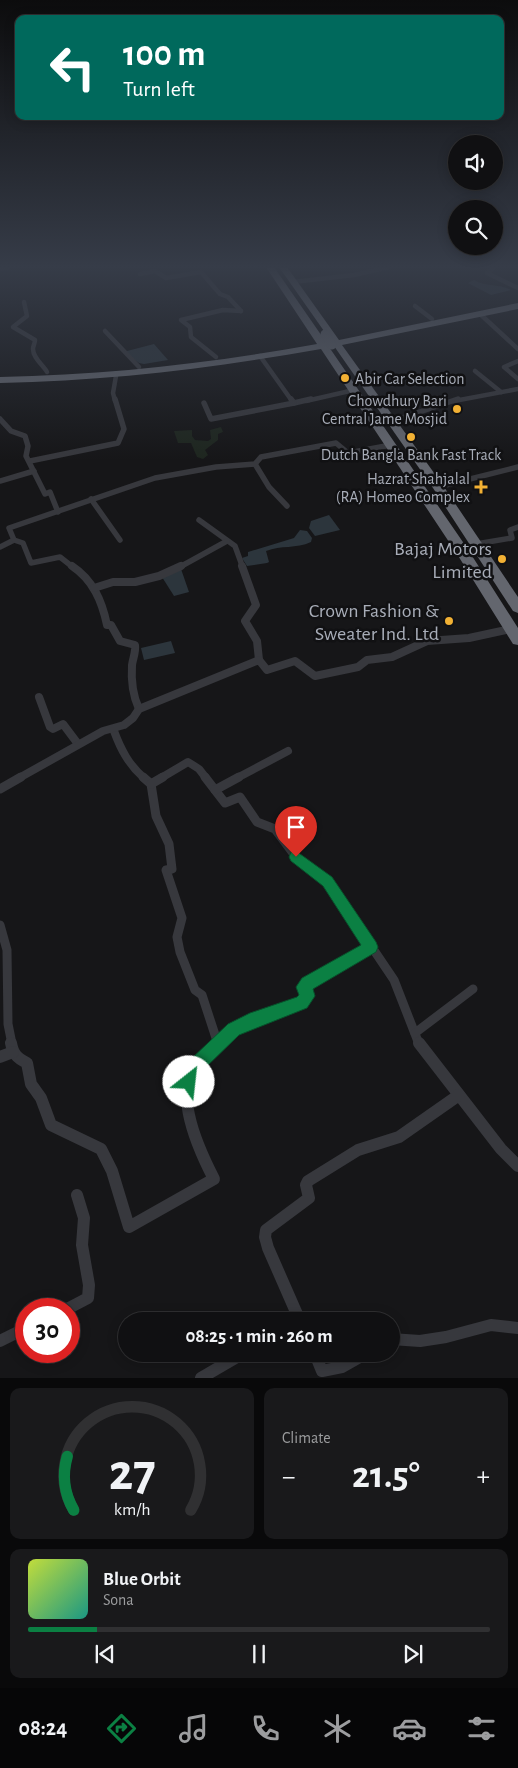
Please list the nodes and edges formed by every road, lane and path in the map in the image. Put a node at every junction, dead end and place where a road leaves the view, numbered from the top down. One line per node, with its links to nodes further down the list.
1 (19, 331): 17 (street)
2 (105, 331): 14 (street)
3 (191, 331): 12 (street)
4 (320, 331): 9 (highway)
5 (322, 331): 9 (highway)
6 (374, 331): 9 (highway)
7 (383, 331): 9 (highway)
8 (499, 331): 10 (street)
9 (328, 341): 11 (highway); 12 (highway); 22 (highway); 27 (highway); 47 (highway)
10 (518, 348)
11 (260, 356): 18 (highway); 25 (street)
12 (216, 357): 14 (highway)
13 (518, 361): 19 (street)
14 (139, 367): 17 (highway)
15 (0, 371): 17 (highway)
16 (475, 371): 23 (street)
17 (47, 372)
18 (116, 376): 20 (highway); 29 (street)
19 (518, 379)
20 (0, 380)
21 (518, 389): 23 (street)
22 (354, 390): 25 (street); 28 (highway)
23 (501, 392): 27 (street)
24 (204, 403): 25 (street)
25 (294, 403)
26 (0, 419): 29 (street)
27 (390, 422): 34 (highway)
28 (390, 445): 30 (street); 48 (highway)
29 (30, 462): 32 (street)
30 (255, 464): 35 (street); 36 (street)
31 (518, 466): 34 (street)
32 (34, 471): 33 (street); 37 (street)
33 (0, 481)
34 (438, 487): 43 (highway)
35 (91, 499): 37 (street); 41 (street)
36 (287, 506)
37 (58, 512): 40 (street)
38 (199, 520): 42 (street)
39 (518, 527): 43 (street)
40 (14, 540): 44 (street); 45 (street)
41 (120, 540)
42 (227, 541): 45 (street); 50 (street)
43 (476, 544): 46 (highway)
44 (0, 547)
45 (94, 588): 52 (street)
46 (518, 608)
47 (518, 618)
48 (511, 629): 49 (highway); 50 (street)
49 (518, 640)
50 (259, 660): 52 (street)
51 (38, 697): 54 (street)
52 (139, 709): 53 (street)
53 (114, 731): 54 (street); 56 (street)
54 (78, 744): 57 (street)
55 (288, 751): 58 (street)
56 (151, 784): 58 (street); 63 (street)
57 (0, 789)
58 (215, 790): 60 (street)
59 (0, 925): 64 (street)
60 (370, 947): 62 (street); 63 (street)
61 (473, 989): 62 (street)
62 (415, 1033): 66 (street)
63 (218, 1044): 64 (street)
64 (13, 1052): 65 (street)
65 (0, 1057)
66 (459, 1095): 67 (street); 70 (street)
67 (518, 1166)
68 (76, 1195): 69 (street)
69 (80, 1302)
70 (296, 1312)
71 (518, 1328): 73 (street)
72 (15, 1334): 74 (street)
73 (400, 1340)
74 (0, 1341)
75 (226, 1362): 78 (street)
76 (318, 1362): 77 (street)
77 (351, 1362)
78 (201, 1378)

